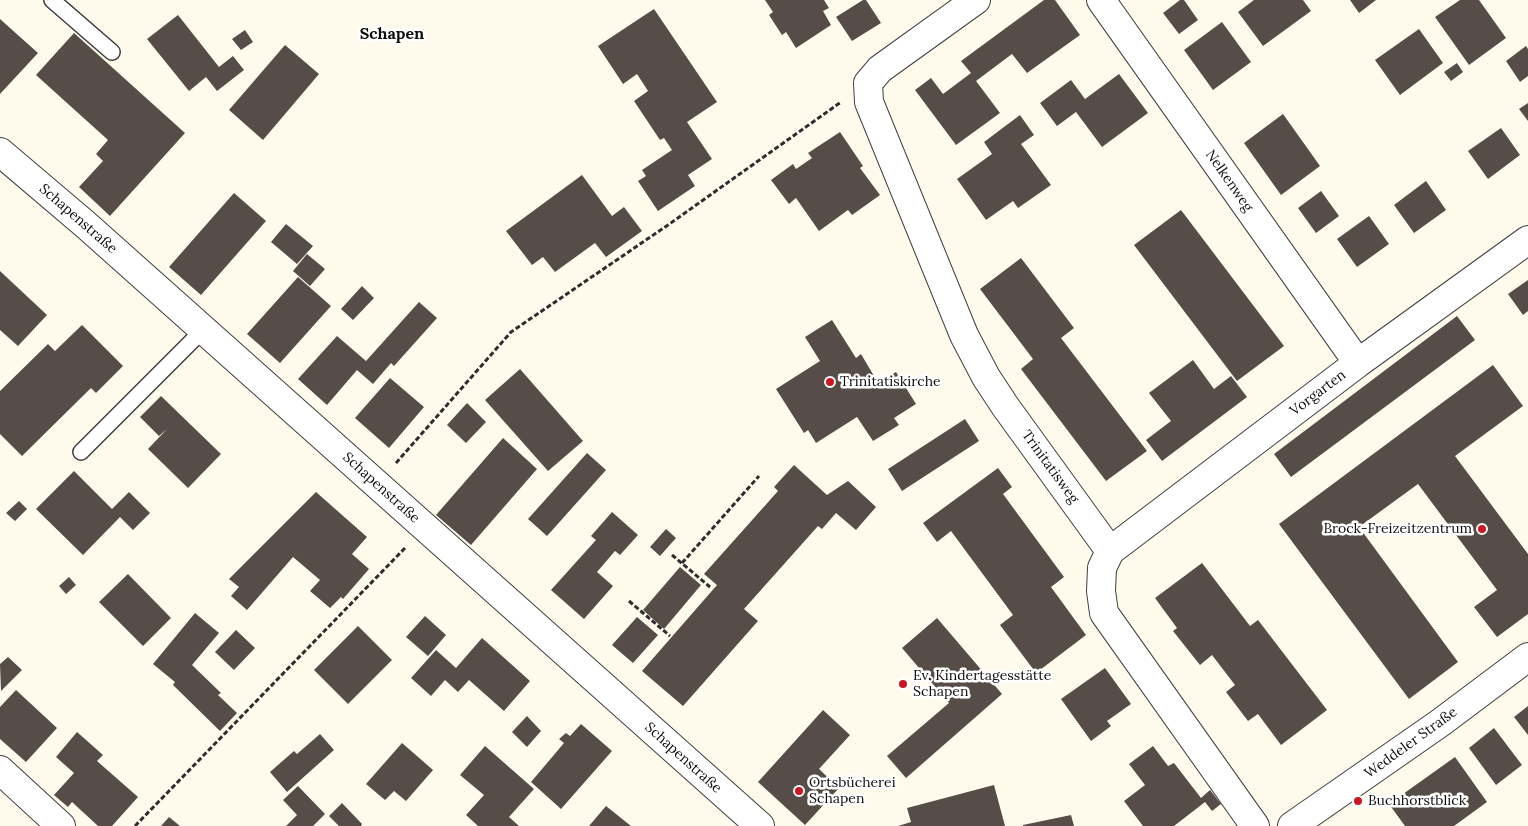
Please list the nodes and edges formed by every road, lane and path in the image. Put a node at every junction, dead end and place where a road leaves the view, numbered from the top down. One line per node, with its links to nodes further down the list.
1 (52, 0): 4 (lane)
2 (976, 0): 5 (street)
3 (1100, 0): 9 (street, Nelkenweg)
4 (112, 52)
5 (868, 83): 12 (path); 14 (street, Trinitatisweg)
6 (0, 152): 8 (street, Schapenstraße)
7 (1528, 240): 9 (street, Vorgarten)
8 (203, 330): 10 (lane); 12 (street, Schapenstraße)
9 (1358, 362): 14 (street, Vorgarten)
10 (81, 452)
11 (760, 476): 16 (path)
12 (377, 484): 13 (street, Schapenstraße)
13 (426, 527): 23 (path); 24 (street, Schapenstraße)
14 (1110, 551): 25 (street)
15 (672, 555): 16 (path)
16 (682, 562): 17 (path)
17 (710, 587)
18 (629, 601): 19 (path)
19 (670, 636)
20 (1528, 658): 26 (street, Weddeler Straße)
21 (0, 770): 22 (street)
22 (61, 826)
23 (135, 826)
24 (760, 826)
25 (1256, 826)
26 (1292, 826)

